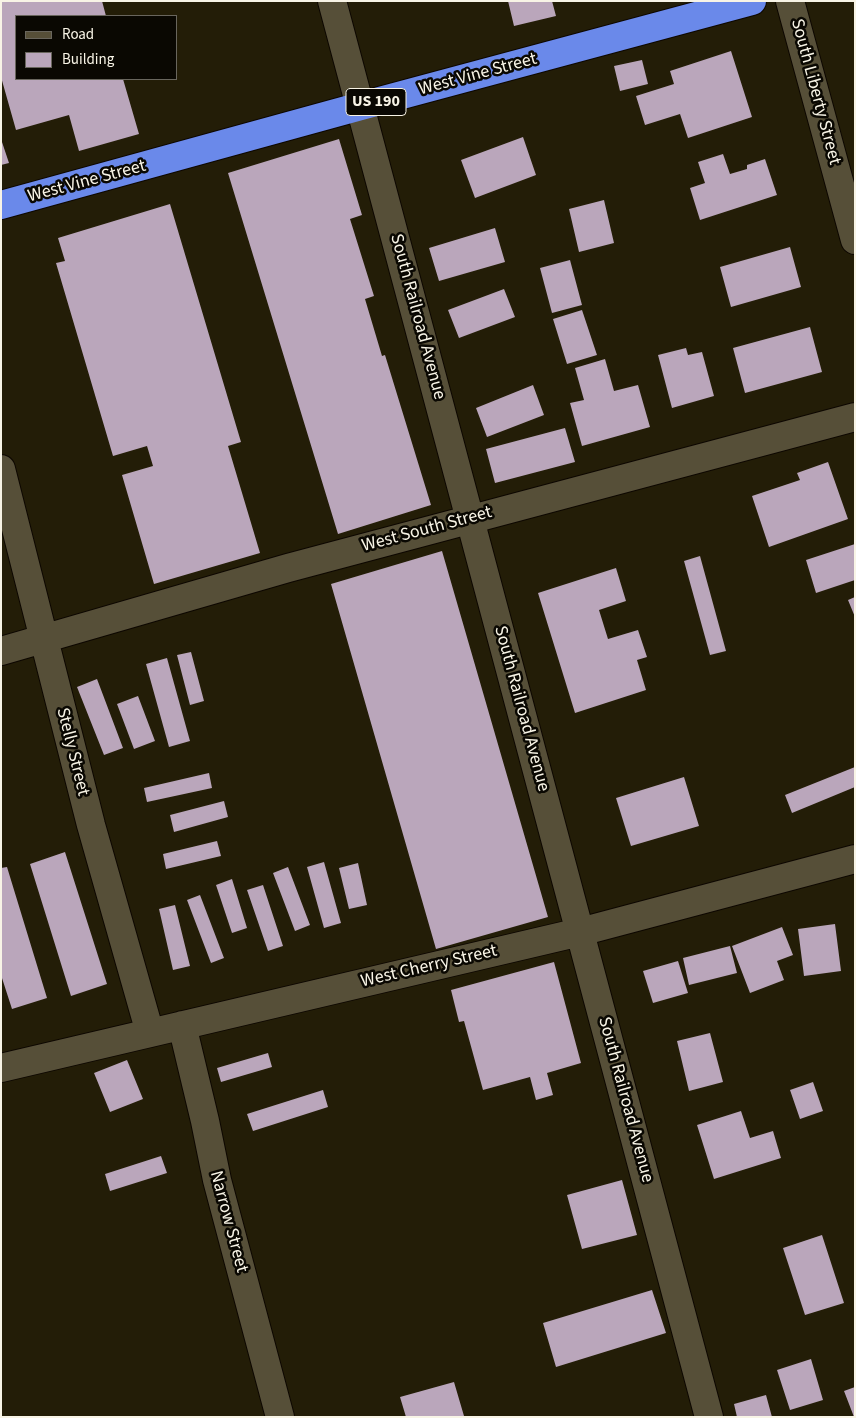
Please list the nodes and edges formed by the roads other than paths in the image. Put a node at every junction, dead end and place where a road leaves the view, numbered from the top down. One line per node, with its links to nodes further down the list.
1 (332, 1): 4 (street, South Railroad Avenue)
2 (752, 1): 4 (highway, West Vine Street / US 190)
3 (790, 1): 6 (street, South Liberty Street)
4 (361, 106): 5 (highway, West Vine Street / US 190); 9 (street, South Railroad Avenue)
5 (1, 205)
6 (855, 240)
7 (855, 417): 9 (street, West South Street)
8 (1, 469): 10 (street, Stelly Street)
9 (470, 518): 10 (street, West South Street); 13 (street, South Railroad Avenue)
10 (43, 640): 11 (street, West South Street); 15 (street, Stelly Street)
11 (1, 651)
12 (855, 859): 13 (street, West Cherry Street)
13 (580, 932): 14 (street, West Cherry Street); 18 (street, South Railroad Avenue)
14 (182, 1025): 15 (street, West Cherry Street); 17 (street, Narrow Street)
15 (150, 1032): 16 (street, West Cherry Street)
16 (1, 1068)
17 (280, 1417)
18 (709, 1417)

